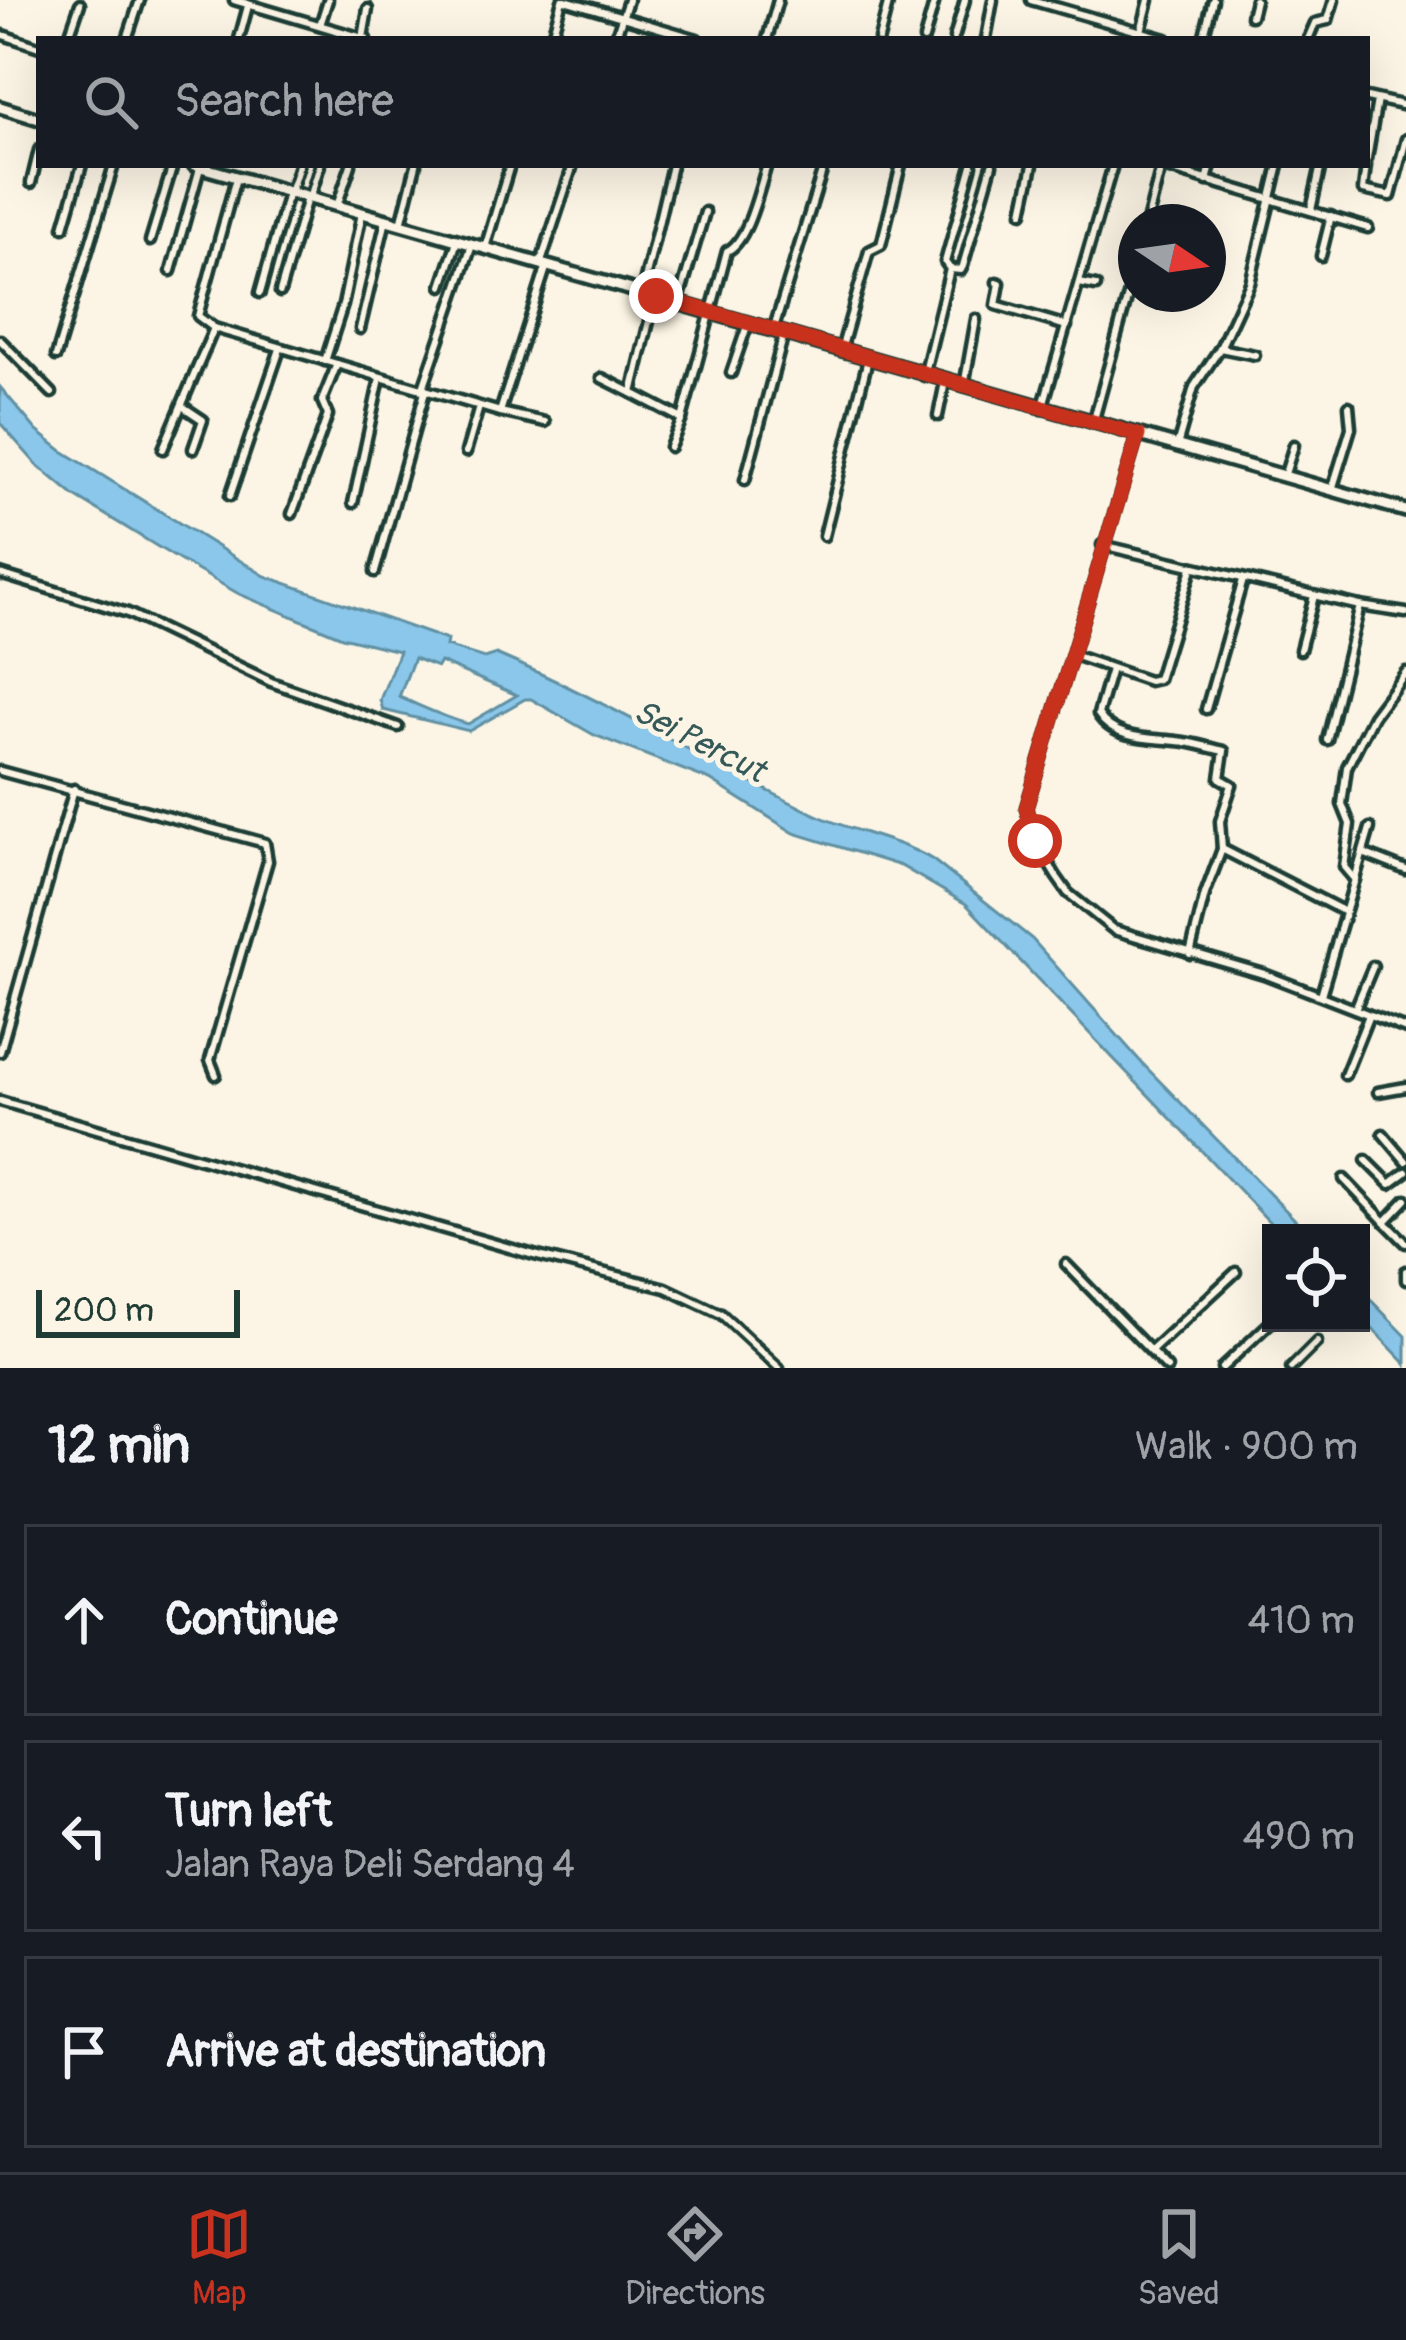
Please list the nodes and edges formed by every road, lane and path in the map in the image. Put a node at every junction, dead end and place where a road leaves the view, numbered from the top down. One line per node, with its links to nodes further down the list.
1 (140, 0): 25 (street)
2 (234, 0): 17 (street)
3 (328, 0): 21 (street)
4 (563, 0): 20 (street); 29 (street)
5 (628, 0): 20 (street)
6 (778, 0): 32 (street)
7 (889, 0): 33 (street)
8 (935, 0): 34 (street)
9 (964, 0): 35 (street)
10 (993, 0): 36 (street)
11 (1149, 0): 23 (street)
12 (1213, 0): 37 (street)
13 (1255, 0): 19 (street)
14 (1334, 0): 38 (street)
15 (1035, 1): 23 (street)
16 (80, 4): 24 (street)
17 (248, 5): 21 (street); 26 (street)
18 (368, 9): 28 (street)
19 (1251, 16)
20 (623, 17): 30 (street); 31 (street)
21 (320, 26): 27 (street)
22 (0, 34): 39 (street)
23 (1140, 35)
24 (69, 36)
25 (128, 36)
26 (239, 36)
27 (340, 36)
28 (365, 36)
29 (552, 36)
30 (616, 36)
31 (672, 36)
32 (768, 36)
33 (880, 36)
34 (925, 36)
35 (955, 36)
36 (987, 36)
37 (1204, 36)
38 (1309, 36)
39 (36, 46)
40 (1370, 98): 41 (street)
41 (1377, 100): 42 (street); 45 (street)
42 (1406, 106)
43 (0, 107): 44 (street)
44 (36, 117)
45 (1370, 139)
46 (1406, 139): 73 (street)
47 (36, 163): 76 (street)
48 (81, 168): 89 (street)
49 (114, 168): 121 (street)
50 (172, 168): 92 (street)
51 (197, 168): 98 (street)
52 (205, 168): 74 (street)
53 (250, 168): 74 (street)
54 (298, 168): 77 (street)
55 (319, 168): 79 (street)
56 (350, 168): 81 (street)
57 (415, 168): 88 (street)
58 (509, 168): 94 (street)
59 (571, 168): 96 (street)
60 (671, 168): 104 (street)
61 (766, 168): 108 (street)
62 (823, 168): 115 (street)
63 (901, 168): 119 (street)
64 (971, 168): 97 (street)
65 (991, 168): 97 (street)
66 (1032, 168): 84 (street)
67 (1112, 168): 100 (street)
68 (1158, 168): 80 (street)
69 (1165, 168): 75 (street)
70 (1210, 168): 75 (street)
71 (1278, 168): 78 (street)
72 (1320, 168): 82 (street)
73 (1365, 168)
74 (241, 179): 77 (street); 113 (street)
75 (1207, 181): 78 (street)
76 (31, 184)
77 (289, 193): 79 (street); 105 (street)
78 (1271, 197): 82 (street); 117 (street)
79 (308, 198): 81 (street); 103 (street)
80 (1151, 204)
81 (337, 206): 85 (street)
82 (1311, 210): 86 (street)
83 (705, 212): 107 (street)
84 (1023, 212)
85 (362, 213): 87 (street); 123 (street)
86 (1331, 216): 90 (street); 95 (street)
87 (386, 220): 88 (street); 114 (street)
88 (400, 224): 91 (street)
89 (64, 226)
90 (1368, 228)
91 (457, 241): 93 (street); 101 (street)
92 (150, 242)
93 (472, 245): 94 (street); 131 (street)
94 (485, 248): 96 (street)
95 (1321, 256)
96 (544, 263): 104 (street); 138 (street)
97 (950, 269): 126 (street)
98 (171, 272)
99 (997, 282): 112 (street)
100 (1079, 284): 102 (street); 112 (street)
101 (442, 286)
102 (1096, 286)
103 (280, 292)
104 (641, 292): 106 (street)
105 (260, 293)
106 (656, 296): 107 (street); 133 (street)
107 (678, 303): 108 (street)
108 (710, 310): 111 (street); 140 (street)
109 (1124, 312): 142 (street)
110 (976, 319): 130 (street)
111 (748, 323): 115 (street); 125 (street)
112 (1067, 326): 137 (street)
113 (214, 328): 118 (street); 134 (street)
114 (360, 329)
115 (779, 332): 119 (street); 151 (street)
116 (0, 340): 132 (street)
117 (1220, 348): 120 (street); 144 (street)
118 (280, 349): 123 (street); 153 (street)
119 (841, 350): 122 (street)
120 (1255, 355)
121 (56, 356)
122 (868, 359): 126 (street); 157 (street)
123 (325, 362): 124 (street)
124 (337, 364): 127 (street); 156 (street)
125 (731, 373)
126 (924, 376): 129 (street)
127 (380, 378): 131 (street); 154 (street)
128 (602, 378): 133 (street)
129 (945, 382): 130 (street); 139 (street)
130 (963, 387): 137 (street)
131 (423, 392): 136 (street); 160 (street)
132 (52, 393)
133 (632, 393): 140 (street)
134 (182, 406): 147 (street); 148 (street)
135 (1349, 406): 152 (street)
136 (479, 407): 138 (street); 149 (street)
137 (1042, 410): 142 (street)
138 (500, 412): 141 (street)
139 (938, 416)
140 (682, 418): 146 (street)
141 (545, 422)
142 (1094, 423): 143 (street)
143 (1136, 434): 144 (street); 158 (street)
144 (1177, 446): 150 (street)
145 (1294, 446): 150 (street)
146 (670, 447)
147 (163, 449)
148 (193, 449)
149 (466, 452)
150 (1285, 476): 152 (street)
151 (745, 479)
152 (1332, 490): 155 (street)
153 (230, 496)
154 (352, 503)
155 (1406, 511)
156 (292, 514)
157 (824, 536)
158 (1102, 545): 159 (street); 167 (street)
159 (1192, 568): 162 (street); 168 (street)
160 (375, 572)
161 (0, 574): 171 (street)
162 (1244, 580): 163 (street); 170 (street)
163 (1315, 596): 164 (street); 166 (street)
164 (1360, 606): 165 (street); 172 (street)
165 (1406, 613)
166 (1300, 650)
167 (1072, 654): 168 (street); 181 (street)
168 (1112, 669): 176 (street)
169 (1406, 672): 179 (street)
170 (1206, 709)
171 (398, 727)
172 (1327, 740)
173 (0, 771): 174 (street)
174 (74, 789): 187 (street); 188 (street)
175 (1370, 828): 177 (street)
176 (1222, 849): 180 (street); 181 (street)
177 (1363, 854): 178 (street); 179 (street)
178 (1406, 870)
179 (1355, 880): 180 (street)
180 (1345, 912): 183 (street)
181 (1190, 954): 183 (street)
182 (1373, 966): 184 (street)
183 (1321, 995): 184 (street)
184 (1355, 1010): 185 (street)
185 (1369, 1015): 186 (street); 189 (street)
186 (1406, 1029)
187 (0, 1052)
188 (216, 1075)
189 (1345, 1076)
190 (1406, 1087): 191 (street)
191 (1378, 1092)
192 (0, 1101): 206 (street)
193 (1383, 1134): 195 (street)
194 (1366, 1160): 196 (street)
195 (1406, 1161)
196 (1406, 1172)
197 (1344, 1179): 199 (street)
198 (1406, 1200): 199 (street)
199 (1385, 1222): 200 (street)
200 (1406, 1243)
201 (1066, 1264): 205 (street)
202 (1236, 1272): 205 (street)
203 (1262, 1330): 208 (street)
204 (1317, 1342): 209 (street)
205 (1151, 1351): 207 (street)
206 (779, 1368)
207 (1167, 1368)
208 (1222, 1368)
209 (1291, 1368)

